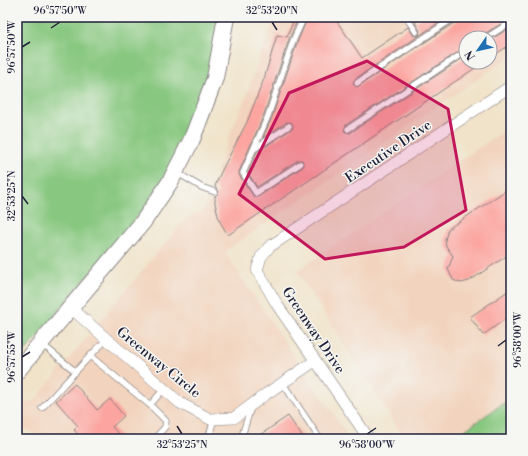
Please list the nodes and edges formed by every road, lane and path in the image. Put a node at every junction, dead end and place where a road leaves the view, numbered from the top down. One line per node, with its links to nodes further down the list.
1 (226, 17): 15 (main road)
2 (304, 17): 13 (lane)
3 (406, 17): 7 (lane)
4 (455, 17): 9 (lane)
5 (511, 22): 6 (lane)
6 (498, 30)
7 (416, 32)
8 (458, 56): 12 (lane)
9 (357, 83)
10 (511, 86): 17 (street, Executive Drive)
11 (289, 126): 13 (lane)
12 (348, 129)
13 (253, 150): 14 (lane)
14 (300, 164)
15 (176, 171): 16 (lane); 18 (main road)
16 (215, 192)
17 (281, 240): 22 (street, Greenway Drive)
18 (71, 308): 19 (street, Greenway Circle); 20 (main road)
19 (107, 339): 21 (lane); 26 (street, Greenway Circle)
20 (41, 342): 23 (main road); 24 (lane)
21 (90, 356): 24 (lane); 28 (lane)
22 (315, 361): 25 (street, Greenway Circle); 35 (street, Greenway Drive)
23 (17, 371)
24 (76, 372): 29 (lane)
25 (282, 382): 27 (street, Greenway Circle); 34 (lane)
26 (164, 389): 28 (lane); 30 (street, Greenway Circle)
27 (252, 404): 30 (street, Greenway Circle); 33 (lane)
28 (150, 405): 31 (lane)
29 (42, 408)
30 (214, 419): 32 (lane)
31 (154, 439)
32 (208, 439)
33 (242, 439)
34 (320, 439)
35 (370, 439)

